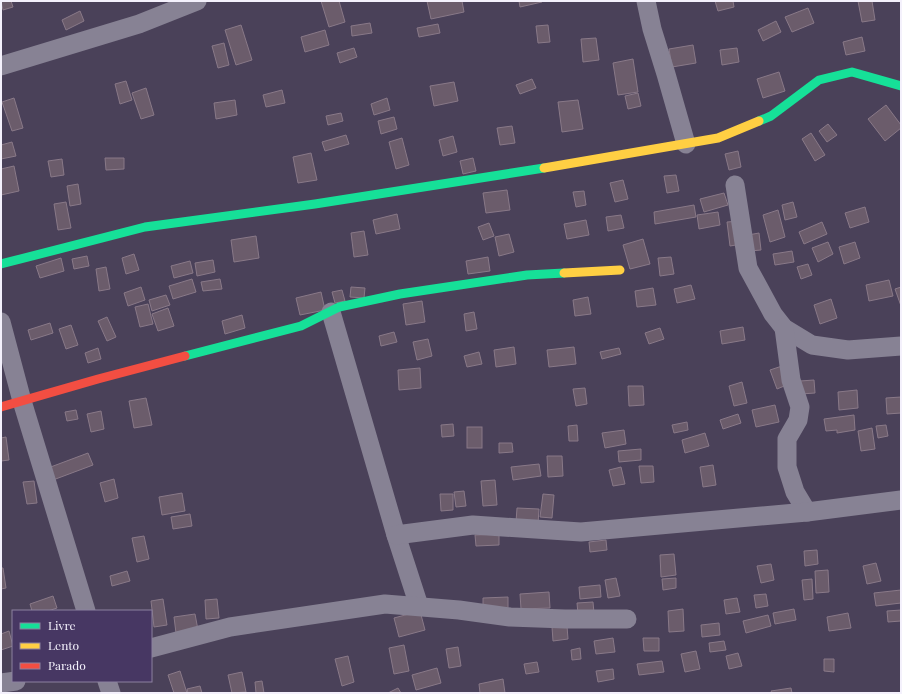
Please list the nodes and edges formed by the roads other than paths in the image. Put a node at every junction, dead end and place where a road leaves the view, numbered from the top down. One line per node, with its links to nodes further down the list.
1 (197, 1): 3 (street)
2 (646, 1): 5 (street)
3 (1, 66)
4 (901, 86): 5 (street)
5 (686, 144): 7 (street)
6 (735, 185): 11 (street)
7 (1, 264)
8 (620, 270): 9 (street)
9 (331, 312): 13 (street); 17 (street)
10 (1, 322): 13 (street)
11 (784, 328): 12 (street); 16 (street)
12 (901, 346)
13 (22, 401): 14 (street); 19 (street)
14 (1, 406)
15 (901, 500): 16 (street)
16 (807, 512): 17 (street)
17 (396, 535): 18 (street)
18 (419, 606): 20 (street); 21 (street)
19 (86, 610)
20 (627, 619)
21 (152, 648)
22 (12, 682): 24 (street)
23 (107, 682): 25 (street)
24 (1, 683)
25 (111, 693)

